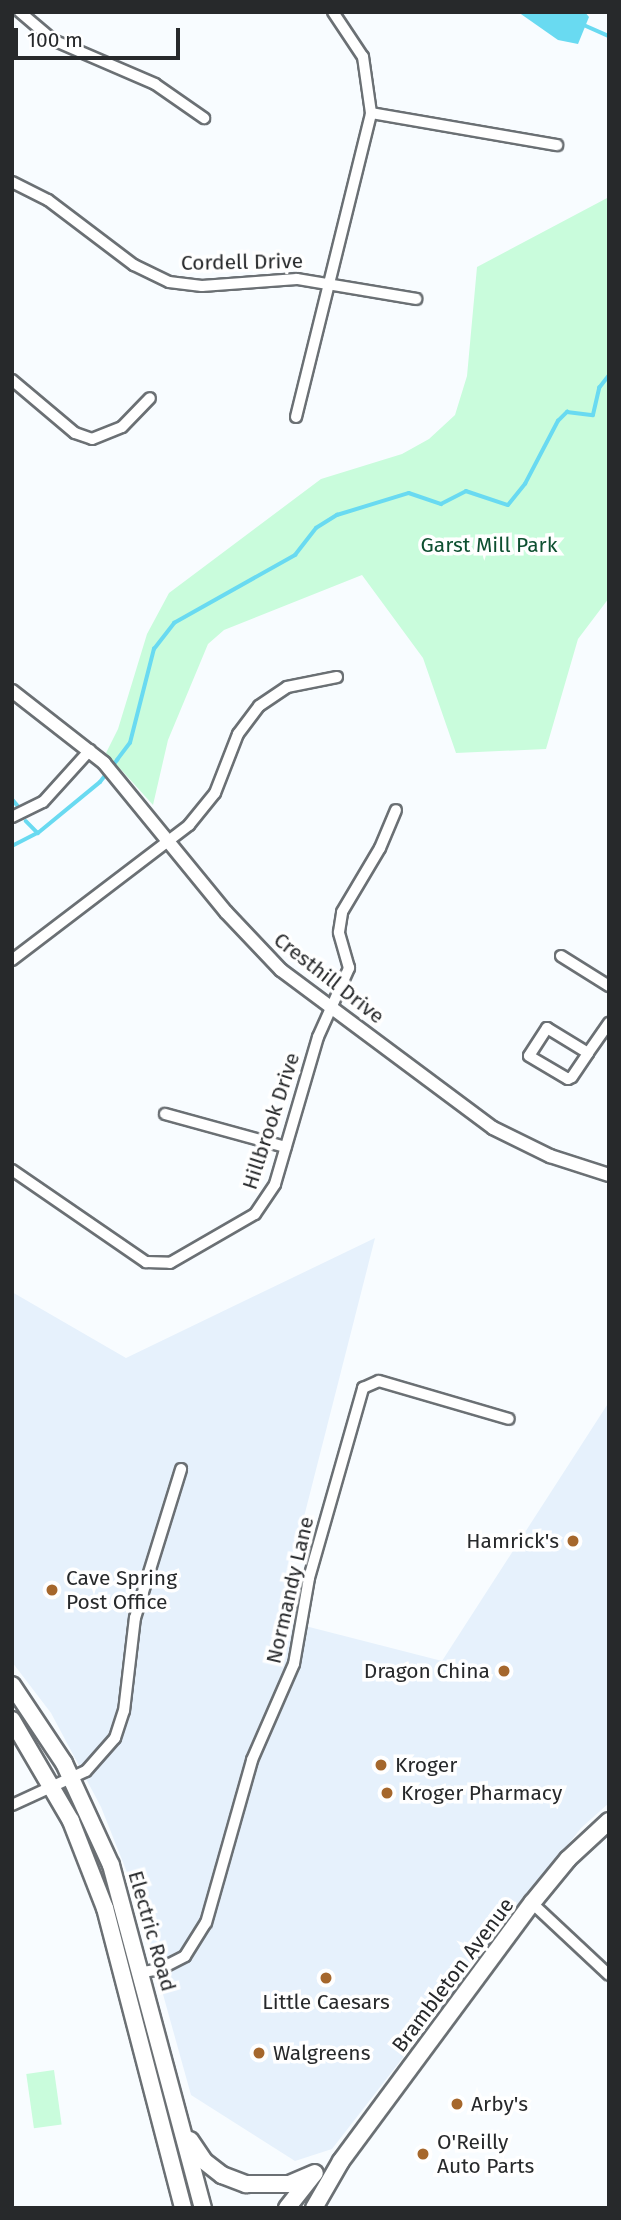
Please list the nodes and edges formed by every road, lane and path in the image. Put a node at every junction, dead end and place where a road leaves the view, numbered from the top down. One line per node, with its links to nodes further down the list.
1 (20, 12): 4 (street)
2 (333, 12): 3 (street)
3 (371, 113): 5 (street); 7 (street)
4 (204, 118)
5 (557, 145)
6 (12, 183): 7 (street, Cordell Drive)
7 (330, 284): 8 (street, Cordell Drive); 11 (street)
8 (416, 299)
9 (12, 380): 10 (street)
10 (150, 398)
11 (296, 417)
12 (337, 677): 17 (street)
13 (12, 691): 14 (street, Cresthill Drive)
14 (90, 750): 16 (street); 17 (street, Cresthill Drive)
15 (396, 810): 21 (street, Hillbrook Drive)
16 (12, 817)
17 (169, 843): 19 (street); 21 (street, Cresthill Drive)
18 (561, 956): 20 (street)
19 (12, 960)
20 (609, 986)
21 (332, 1007): 25 (street, Hillbrook Drive); 27 (street, Cresthill Drive)
22 (609, 1023): 23 (street)
23 (588, 1053): 23 (street)
24 (165, 1114): 25 (street)
25 (286, 1147): 26 (street, Hillbrook Drive)
26 (12, 1170)
27 (609, 1175)
28 (509, 1419): 37 (street, Normandy Lane)
29 (181, 1469): 32 (street)
30 (12, 1685): 32 (main road, Electric Road)
31 (12, 1720): 33 (main road, Electric Road)
32 (72, 1778): 33 (street); 37 (main road, Electric Road)
33 (54, 1787): 34 (street); 38 (main road, Electric Road)
34 (12, 1805)
35 (609, 1821): 36 (main road, Brambleton Avenue)
36 (532, 1903): 39 (street); 41 (main road, Brambleton Avenue)
37 (143, 1972): 38 (street, Normandy Lane); 40 (main road, Electric Road)
38 (123, 1975): 43 (main road, Electric Road)
39 (609, 1975)
40 (184, 2132): 42 (main road); 44 (main road, Electric Road)
41 (341, 2161): 42 (main road, Brambleton Avenue); 46 (main road, Brambleton Avenue)
42 (315, 2173): 45 (main road, Brambleton Avenue)
43 (183, 2208)
44 (203, 2208)
45 (287, 2208)
46 (314, 2208)

